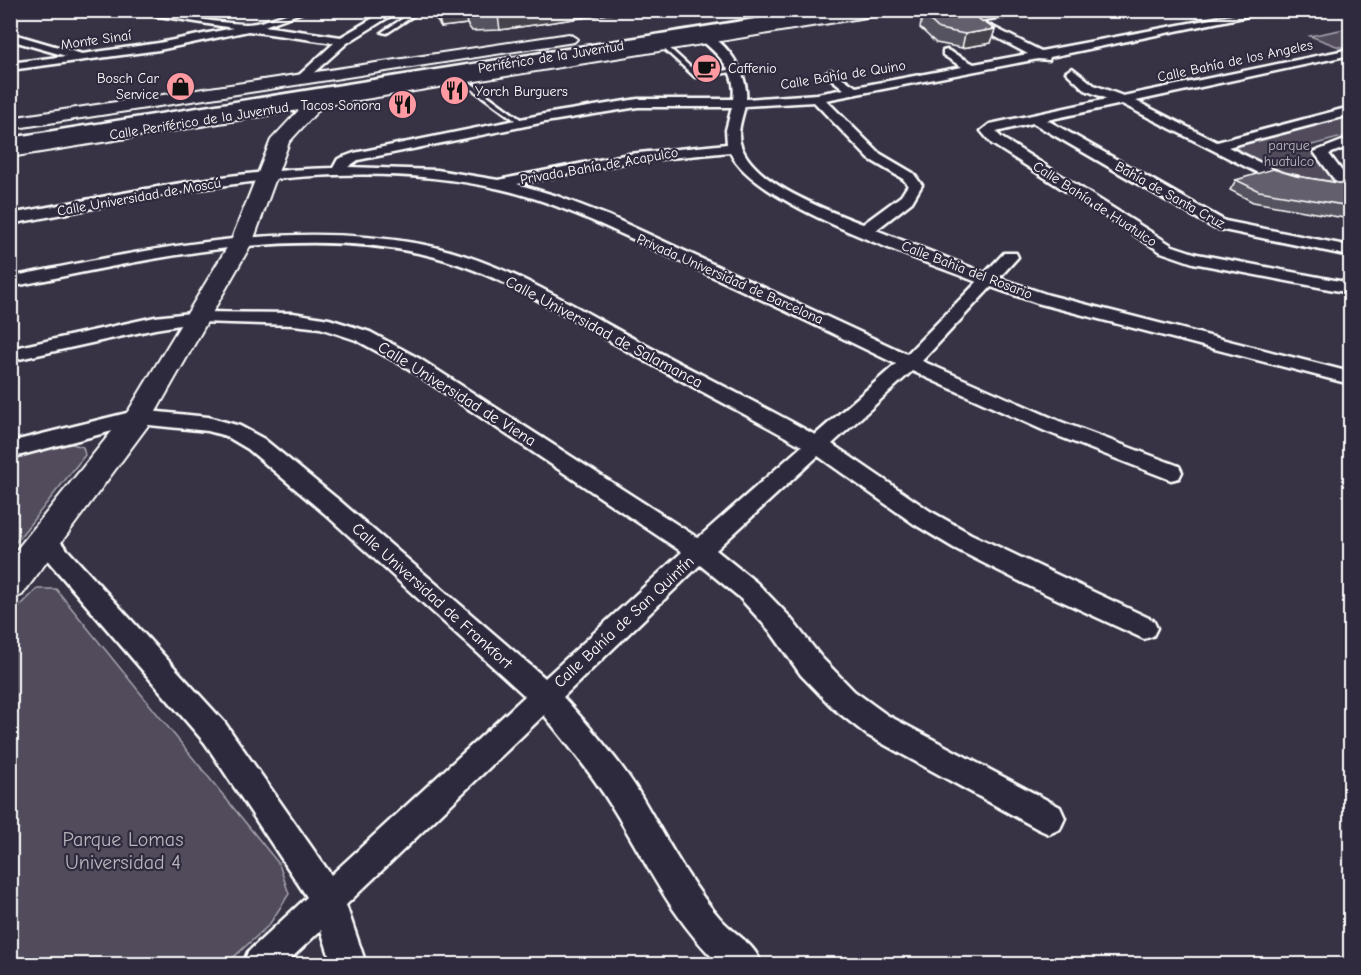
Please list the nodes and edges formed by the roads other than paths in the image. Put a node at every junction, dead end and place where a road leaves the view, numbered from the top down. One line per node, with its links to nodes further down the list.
1 (127, 10): 15 (street)
2 (304, 10): 15 (street, Monte Sinaí)
3 (395, 10): 19 (street)
4 (420, 10): 16 (lane)
5 (757, 10): 29 (main road, Calle Periférico de la Juventud)
6 (786, 10): 38 (highway, Periférico de la Juventud)
7 (842, 10): 18 (highway, Periférico de la Juventud)
8 (885, 10): 18 (main road)
9 (950, 10): 14 (street)
10 (996, 10): 13 (lane)
11 (1046, 10): 13 (lane)
12 (1248, 15): 23 (street, Calle Bahía de Quino)
13 (1008, 16): 14 (lane)
14 (971, 21): 23 (street)
15 (256, 27): 19 (street); 24 (street, Monte Sinaí)
16 (385, 32)
17 (10, 36): 24 (street)
18 (703, 36): 20 (main road); 28 (street); 35 (highway, Periférico de la Juventud)
19 (343, 41): 25 (street)
20 (664, 46): 28 (lane); 31 (main road)
21 (1350, 52): 36 (street, Calle Bahía de los Angeles)
22 (947, 53): 27 (street)
23 (1041, 56): 27 (street, Calle Bahía de Quino); 36 (street)
24 (82, 57): 26 (street, Monte Sinaí)
25 (319, 63): 29 (main road); 32 (street)
26 (10, 67)
27 (972, 68): 33 (street, Calle Bahía de Quino)
28 (736, 71): 37 (street)
29 (345, 73): 32 (main road, Calle Periférico de la Juventud)
30 (831, 74): 33 (street)
31 (462, 79): 35 (main road); 42 (lane)
32 (302, 80): 40 (main road, Calle Periférico de la Juventud)
33 (854, 91): 34 (street, Calle Bahía de Quino)
34 (817, 98): 37 (street, Calle Bahía de Quino); 59 (street)
35 (316, 99): 38 (highway, Periférico de la Juventud); 46 (main road)
36 (1126, 101): 41 (street, Calle Bahía de Huatulco); 50 (street)
37 (739, 103): 42 (street, Calle Bahía de Quino); 51 (street)
38 (235, 107): 40 (highway); 44 (highway, Periférico de la Juventud); 45 (highway, Periférico de la Juventud); 46 (main road); 49 (main road, Calle Periférico de la Juventud)
39 (1350, 111): 50 (street)
40 (83, 112): 43 (main road, Calle Periférico de la Juventud)
41 (1036, 118): 61 (street, Bahía de Santa Cruz); 65 (street, Calle Bahía de Huatulco)
42 (521, 122): 53 (street, Calle Bahía de Quino)
43 (10, 123)
44 (144, 123): 48 (highway, Periférico de la Juventud); 49 (highway)
45 (10, 131)
46 (280, 140): 54 (main road)
47 (1350, 142): 57 (street)
48 (10, 144)
49 (53, 144): 52 (main road, Calle Periférico de la Juventud)
50 (1216, 146): 55 (street)
51 (735, 147): 56 (street, Privada Bahía de Acapulco); 59 (street, Calle Bahia del Rosario)
52 (10, 152)
53 (339, 170): 54 (street, Privada Universidad de Barcelona); 56 (street, Privada Universidad de Barcelona)
54 (268, 176): 58 (street, Calle Universidad de Moscú); 60 (main road)
55 (1308, 183)
56 (499, 184): 68 (street, Privada Universidad de Barcelona)
57 (1329, 187)
58 (10, 219)
59 (864, 231): 63 (street, Calle Bahia del Rosario)
60 (242, 241): 64 (street, Calle Universidad de Salamanca); 66 (main road); 71 (street, Calle Universidad de Salamanca)
61 (1350, 251)
62 (1010, 257): 63 (street, Calle Bahía de San Quintín)
63 (990, 281): 68 (street, Calle Bahía de San Quintín); 69 (street, Calle Bahia del Rosario)
64 (10, 282)
65 (1350, 288)
66 (199, 317): 67 (street, Calle Universidad de Viena); 70 (main road); 75 (street, Calle Universidad de Viena)
67 (10, 355)
68 (910, 362): 71 (street, Calle Bahía de San Quintín); 73 (street, Privada Universidad de Barcelona)
69 (1350, 378)
70 (139, 417): 72 (street, Calle Universidad de Frankfort); 74 (main road); 78 (street, Calle Universidad de Frankfort)
71 (817, 446): 75 (street, Calle Bahía de San Quintín); 77 (street, Calle Universidad de Salamanca)
72 (10, 450)
73 (1171, 472)
74 (45, 541): 76 (main road); 80 (street)
75 (699, 551): 78 (street, Calle Bahía de San Quintín); 79 (street, Calle Universidad de Viena)
76 (10, 585)
77 (1144, 628)
78 (545, 696): 80 (street, Calle Bahía de San Quintín); 83 (street, Calle Universidad de Frankfort)
79 (1049, 818)
80 (328, 900): 81 (street, Calle Bahía de San Quintín); 82 (street)
81 (260, 964)
82 (349, 964)
83 (744, 964)

